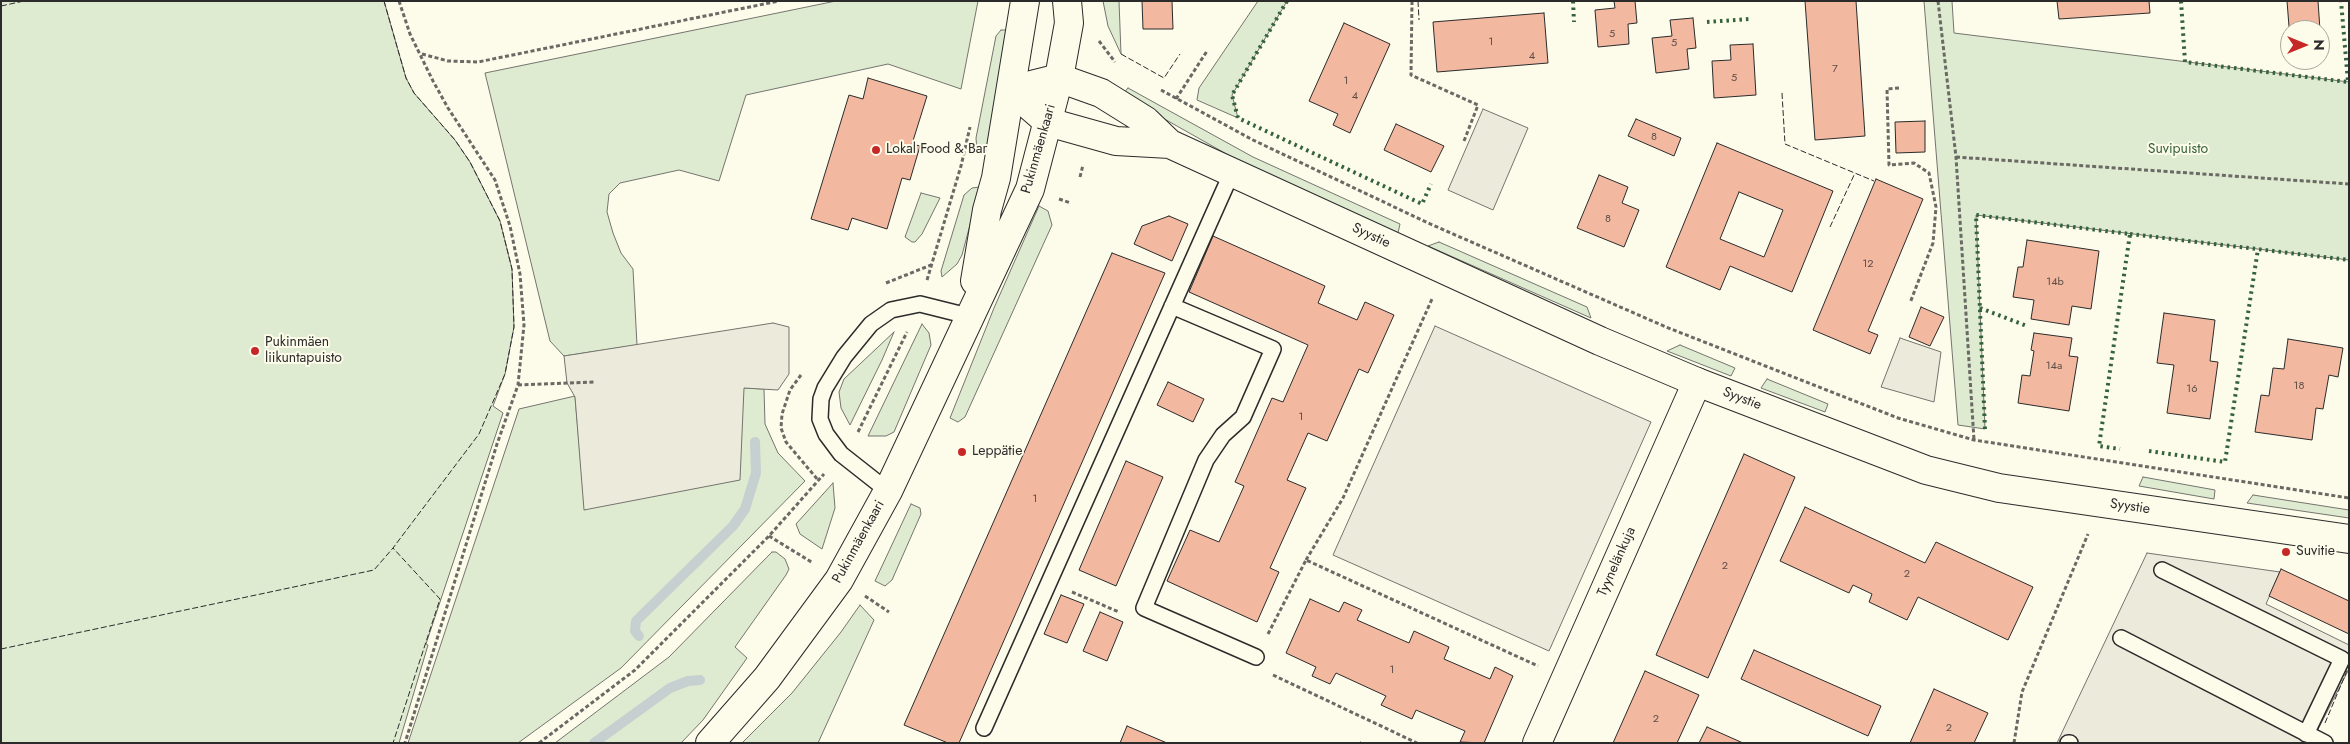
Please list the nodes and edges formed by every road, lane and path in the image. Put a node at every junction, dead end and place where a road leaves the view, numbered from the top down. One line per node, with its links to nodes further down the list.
1 (399, 1): 9 (path)
2 (779, 1): 9 (path)
3 (1025, 1): 14 (street, Pukinmäenkaari)
4 (1067, 1): 11 (street, Pukinmäenkaari)
5 (1412, 1): 17 (path)
6 (1938, 1): 19 (path)
7 (1097, 39): 10 (path)
8 (1207, 51): 15 (path)
9 (421, 54): 28 (path)
10 (1121, 66)
11 (1059, 78): 14 (street); 16 (street, Pukinmäenkaari); 18 (street, Syystie)
12 (1899, 88): 23 (path)
13 (1160, 89): 15 (path)
14 (1011, 90): 16 (street, Syystie); 25 (street, Pukinmäenkaari)
15 (1176, 98): 29 (path)
16 (1048, 122): 18 (street, Syystie); 25 (street, Pukinmäenkaari)
17 (1464, 141)
18 (1170, 144): 20 (street, Syystie)
19 (1956, 157): 21 (path); 29 (path)
20 (1232, 172): 24 (lane); 27 (street, Syystie)
21 (2349, 184)
22 (1434, 294): 34 (path)
23 (1910, 303)
24 (1172, 306): 36 (lane); 37 (lane)
25 (968, 316): 30 (street, Pukinmäenkaari); 30 (lane)
26 (594, 382): 28 (path)
27 (1697, 382): 33 (street, Syystie); 46 (street, Tyynelänkuja)
28 (518, 385): 43 (path)
29 (1974, 440): 31 (path)
30 (888, 490): 44 (street, Pukinmäenkaari)
31 (2349, 498)
32 (2090, 530): 47 (path)
33 (2349, 539)
34 (1306, 560): 39 (path); 40 (path)
35 (2162, 570): 42 (lane)
36 (1049, 581): 37 (path); 41 (lane)
37 (1144, 608): 39 (lane)
38 (2121, 638): 42 (lane)
39 (1256, 657): 45 (path)
40 (1538, 667)
41 (984, 728)
42 (2314, 739)
43 (405, 743)
44 (710, 743)
45 (1417, 743)
46 (1537, 743)
47 (2014, 743)

